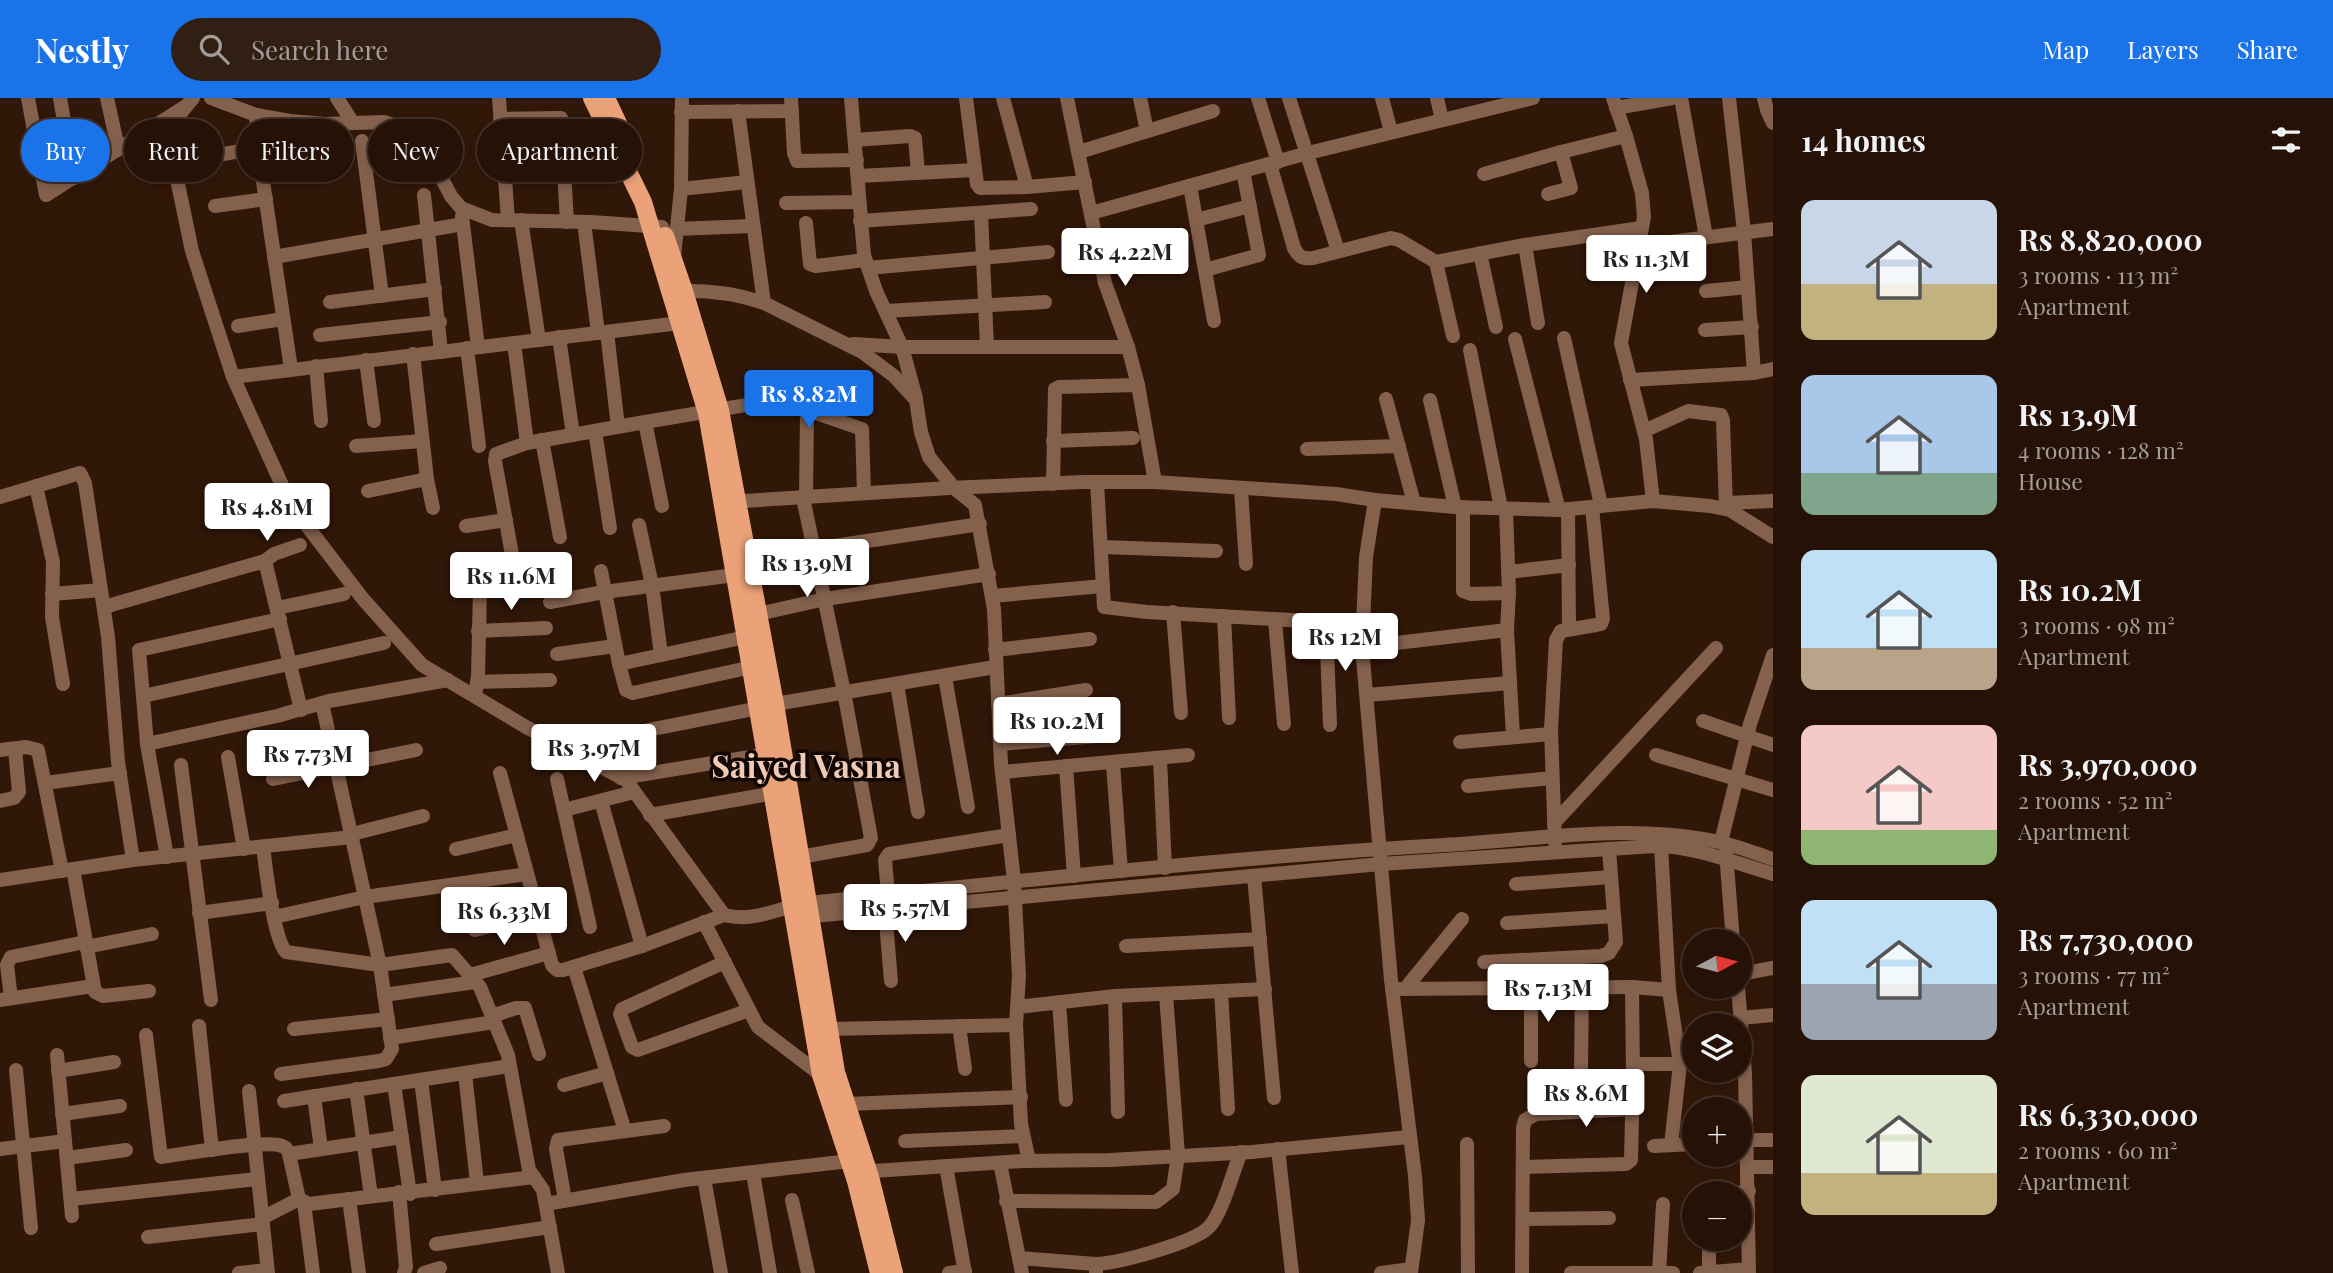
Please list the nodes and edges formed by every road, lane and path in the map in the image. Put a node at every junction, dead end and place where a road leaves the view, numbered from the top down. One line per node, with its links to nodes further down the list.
1 (28, 98): 30 (street)
2 (60, 98): 31 (street)
3 (107, 98): 45 (street)
4 (211, 98): 29 (street)
5 (337, 98): 34 (street)
6 (499, 98): 35 (street)
7 (592, 98): 86 (main road)
8 (606, 98): 86 (main road)
9 (851, 98): 43 (street)
10 (966, 98): 52 (street)
11 (1003, 98): 65 (street)
12 (1068, 98): 46 (street)
13 (1140, 98): 40 (street)
14 (1258, 98): 51 (street)
15 (1289, 98): 49 (street)
16 (1382, 98): 41 (street)
17 (1437, 98): 37 (street)
18 (1533, 98): 37 (street)
19 (1672, 98): 24 (street)
20 (1681, 98): 91 (street)
21 (1729, 98): 90 (street)
22 (1764, 98): 39 (street)
23 (189, 102): 45 (street); 143 (street)
24 (1615, 103): 42 (street)
25 (791, 104): 27 (street); 50 (street)
26 (682, 105): 27 (street); 66 (street)
27 (738, 111): 62 (street)
28 (1213, 111): 40 (street)
29 (256, 115): 32 (street); 33 (street)
30 (32, 119)
31 (64, 119)
32 (256, 119)
33 (279, 119)
34 (350, 119)
35 (500, 119): 36 (street)
36 (561, 119)
37 (1442, 120): 41 (street)
38 (354, 123): 74 (street)
39 (1773, 123)
40 (1147, 131): 46 (street)
41 (1391, 132): 49 (street)
42 (1626, 135): 47 (street); 87 (street)
43 (855, 140): 50 (street); 54 (street)
44 (362, 141): 92 (street)
45 (118, 148): 48 (street)
46 (1079, 152): 63 (street)
47 (1561, 152): 55 (street); 67 (street)
48 (110, 153)
49 (1308, 153): 51 (street); 95 (street)
50 (857, 160): 56 (street)
51 (1274, 163): 53 (street); 95 (street)
52 (975, 170): 54 (street); 65 (street)
53 (1243, 171): 64 (street); 73 (street)
54 (918, 173): 56 (street)
55 (1484, 174)
56 (858, 177): 70 (street)
57 (44, 182): 58 (street)
58 (67, 182)
59 (263, 182): 69 (street)
60 (507, 182): 78 (street)
61 (566, 182): 81 (street)
62 (747, 182): 66 (street); 85 (street)
63 (1085, 182): 65 (street); 77 (street)
64 (1190, 186): 77 (street); 79 (street)
65 (1027, 187)
66 (681, 189): 86 (street)
67 (1548, 194)
68 (425, 195): 89 (street)
69 (266, 198): 72 (street); 98 (street)
70 (859, 202): 71 (street); 80 (street)
71 (786, 203)
72 (215, 206)
73 (1250, 206): 79 (street); 102 (street)
74 (461, 208): 78 (street); 84 (street)
75 (1031, 209): 76 (street)
76 (981, 212): 80 (street); 99 (street)
77 (1091, 213): 134 (street)
78 (514, 220): 81 (street); 128 (street)
79 (1196, 220): 102 (street)
80 (860, 221): 101 (street)
81 (567, 222): 82 (street)
82 (584, 222): 86 (street); 122 (street)
83 (806, 223): 101 (street)
84 (463, 224): 89 (street); 131 (street)
85 (752, 226): 86 (street); 110 (street)
86 (663, 228): 105 (main road); 105 (main road)
87 (1641, 229): 93 (street); 94 (street)
88 (1773, 229): 90 (street)
89 (429, 230): 92 (street); 104 (street)
90 (1744, 232): 91 (street); 103 (street)
91 (1706, 237): 94 (street)
92 (375, 240): 98 (street); 107 (street)
93 (1525, 244): 97 (street); 117 (street)
94 (1638, 246): 144 (street)
95 (1338, 251): 100 (street)
96 (1048, 252): 99 (street)
97 (1480, 253): 100 (street); 119 (street)
98 (274, 257): 113 (street)
99 (983, 258): 101 (street); 111 (street)
100 (1436, 262): 125 (street)
101 (867, 264): 112 (street)
102 (1205, 270): 114 (street)
103 (1748, 287): 106 (street); 120 (street)
104 (436, 289): 107 (street); 115 (street)
105 (677, 291): 110 (street); 116 (main road)
106 (1706, 291)
107 (382, 296): 108 (street)
108 (330, 302)
109 (1045, 302): 111 (street)
110 (764, 303): 130 (street)
111 (985, 305): 112 (street); 133 (street)
112 (886, 311): 132 (street)
113 (283, 319): 118 (street); 140 (street)
114 (1214, 321)
115 (440, 322): 123 (street); 136 (street)
116 (687, 323): 122 (street); 150 (main road)
117 (1538, 323)
118 (238, 326)
119 (1496, 327)
120 (1752, 327): 121 (street); 142 (street)
121 (1705, 330)
122 (602, 332): 124 (street); 154 (street)
123 (320, 335)
124 (559, 337): 128 (street); 157 (street)
125 (1453, 337)
126 (1564, 338): 184 (street)
127 (1515, 339): 189 (street)
128 (539, 340): 129 (street)
129 (514, 342): 131 (street); 162 (street)
130 (846, 343): 132 (street); 146 (street)
131 (473, 347): 136 (street); 164 (street)
132 (902, 347): 133 (street); 146 (street)
133 (987, 347): 134 (street)
134 (1128, 347): 145 (street)
135 (1470, 350): 188 (street)
136 (441, 352): 137 (street)
137 (413, 354): 138 (street); 159 (street)
138 (366, 360): 139 (street); 152 (street)
139 (316, 366): 140 (street); 151 (street)
140 (291, 369): 143 (street)
141 (1773, 369): 142 (street)
142 (1754, 373): 144 (street)
143 (233, 377): 245 (street)
144 (1630, 380): 156 (street)
145 (1138, 385): 161 (street); 169 (street)
146 (916, 400): 172 (street)
147 (1387, 400): 165 (street)
148 (1430, 400): 186 (street)
149 (807, 410): 150 (street); 175 (street); 177 (street)
150 (713, 412): 153 (street); 181 (main road)
151 (321, 421)
152 (374, 421)
153 (645, 422): 154 (street); 183 (street)
154 (618, 427): 155 (street)
155 (595, 431): 157 (street); 194 (street)
156 (1644, 431): 179 (street); 185 (street)
157 (573, 435): 160 (street)
158 (1133, 438): 161 (street)
159 (422, 440): 163 (street); 167 (street)
160 (542, 440): 162 (street); 195 (street)
161 (1053, 441): 170 (street)
162 (527, 443): 190 (street)
163 (355, 446)
164 (479, 446)
165 (1399, 446): 166 (street); 182 (street)
166 (1307, 449)
167 (427, 479): 174 (street); 187 (street)
168 (1097, 482): 169 (street); 170 (street); 198 (street)
169 (1155, 482): 173 (street)
170 (1053, 484): 172 (street)
171 (36, 486): 176 (street); 210 (street); 213 (street)
172 (954, 488): 175 (street); 191 (street)
173 (1241, 488): 178 (street); 202 (street)
174 (368, 491)
175 (864, 493): 177 (street)
176 (0, 497)
177 (805, 498): 181 (street); 199 (street)
178 (1375, 500): 182 (street); 225 (street)
179 (1653, 501): 184 (street); 185 (street)
180 (1773, 501): 185 (street)
181 (730, 502): 207 (main road); 221 (main road)
182 (1414, 503): 186 (street)
183 (662, 506)
184 (1596, 506): 189 (street); 227 (street)
185 (1726, 506): 196 (street)
186 (1459, 507): 188 (street); 212 (street)
187 (433, 508)
188 (1504, 509): 189 (street); 205 (street)
189 (1563, 510): 203 (street)
190 (506, 520): 192 (street); 229 (street)
191 (980, 523): 199 (street); 206 (street)
192 (466, 526)
193 (639, 526): 208 (street)
194 (610, 528)
195 (560, 537)
196 (1773, 537)
197 (300, 545): 201 (street)
198 (1101, 547): 200 (street); 209 (street)
199 (814, 549): 216 (street)
200 (1216, 551)
201 (265, 561): 218 (street); 220 (street)
202 (1246, 564)
203 (1569, 565): 205 (street); 227 (street)
204 (601, 570): 211 (street)
205 (1508, 572): 212 (street)
206 (989, 574): 215 (street); 216 (street)
207 (736, 575): 208 (street); 230 (main road)
208 (652, 585): 211 (street); 238 (street)
209 (1103, 586): 215 (street); 219 (street)
210 (101, 590): 213 (street); 218 (street)
211 (604, 592): 217 (street); 233 (street)
212 (1509, 593): 228 (street)
213 (52, 594): 248 (street)
214 (344, 594): 220 (street)
215 (992, 596): 236 (street)
216 (825, 599): 221 (street); 252 (street)
217 (550, 602)
218 (104, 607): 286 (street)
219 (1173, 612): 222 (street); 260 (street)
220 (279, 614): 240 (street); 255 (street)
221 (758, 614): 258 (main road)
222 (1224, 616): 223 (street); 261 (street)
223 (1275, 620): 224 (street); 263 (street)
224 (1326, 623): 225 (street); 264 (street)
225 (1362, 624): 234 (street)
226 (546, 628): 229 (street)
227 (1569, 628): 265 (street)
228 (1507, 630): 234 (street); 247 (street)
229 (478, 631): 250 (street)
230 (747, 637): 238 (street); 242 (main road)
231 (1090, 639): 236 (street)
232 (384, 643): 240 (street)
233 (615, 646): 237 (street); 241 (street)
234 (1362, 647): 254 (street)
235 (1716, 648): 305 (street)
236 (995, 650): 243 (street)
237 (557, 654)
238 (661, 655): 241 (street)
239 (1773, 656): 253 (street)
240 (289, 664): 255 (street); 259 (street)
241 (619, 664): 242 (street)
242 (752, 667): 258 (main road)
243 (995, 667): 244 (street); 257 (street)
244 (945, 677): 249 (street); 300 (street)
245 (448, 680): 250 (street); 256 (street)
246 (550, 680): 250 (street)
247 (1510, 683): 254 (street); 269 (street)
248 (63, 684)
249 (897, 684): 252 (street); 302 (street)
250 (476, 689): 288 (street)
251 (1086, 691): 257 (street)
252 (844, 692): 258 (street); 319 (street)
253 (1767, 694): 268 (street)
254 (1367, 695): 317 (street)
255 (143, 696): 271 (street)
256 (322, 703): 259 (street); 283 (street)
257 (998, 704): 272 (street)
258 (767, 706): 266 (street); 276 (main road); 319 (main road)
259 (301, 710): 271 (street)
260 (1181, 713)
261 (1229, 718)
262 (1703, 721): 268 (street)
263 (1284, 724)
264 (1330, 725)
265 (1551, 734): 269 (street); 289 (street)
266 (623, 735)
267 (1110, 735): 272 (street)
268 (1747, 735): 273 (street); 292 (street)
269 (1513, 736): 270 (street)
270 (1460, 743)
271 (147, 744): 318 (street)
272 (1001, 744): 285 (street)
273 (1773, 745)
274 (8, 750): 293 (street); 298 (street)
275 (416, 750): 283 (street)
276 (767, 754): 288 (street); 297 (main road)
277 (1188, 755): 280 (street)
278 (1656, 755): 292 (street)
279 (228, 757): 312 (street)
280 (1160, 759): 281 (street); 323 (street)
281 (1113, 764): 284 (street); 325 (street)
282 (181, 765): 316 (street)
283 (337, 766): 290 (street); 306 (street)
284 (1066, 766): 285 (street); 328 (street)
285 (1003, 772): 308 (street)
286 (120, 773): 293 (street); 321 (street)
287 (500, 773): 307 (street)
288 (621, 778): 296 (street)
289 (1552, 778): 294 (street); 305 (street)
290 (273, 779)
291 (556, 779): 301 (street)
292 (1735, 779): 295 (street); 309 (street)
293 (45, 783): 324 (street)
294 (1468, 786)
295 (1773, 790)
296 (634, 792): 299 (street); 303 (street)
297 (774, 793): 303 (street); 339 (main road)
298 (0, 801)
299 (601, 801): 301 (street); 353 (street)
300 (968, 807)
301 (564, 810): 347 (street)
302 (918, 812)
303 (650, 815): 342 (street)
304 (422, 816): 306 (street)
305 (1554, 830): 309 (street); 315 (street); 317 (street)
306 (352, 835): 311 (street); 335 (street)
307 (517, 835): 313 (street); 326 (street)
308 (1009, 835): 332 (street); 334 (street)
309 (1724, 843): 320 (street); 322 (street)
310 (1661, 846): 314 (street); 322 (street); 371 (street)
311 (263, 847): 312 (street); 337 (street)
312 (244, 849): 316 (street)
313 (456, 849)
314 (1609, 849): 315 (street); 330 (street)
315 (1555, 852): 317 (street)
316 (191, 855): 318 (street); 340 (street)
317 (1381, 856): 323 (street); 329 (street); 369 (street)
318 (167, 857): 321 (street)
319 (800, 857): 339 (main road)
320 (1773, 859)
321 (133, 860): 324 (street)
322 (1725, 860): 327 (street); 348 (street)
323 (1165, 868): 325 (street)
324 (68, 870): 331 (street); 352 (street)
325 (1121, 871): 328 (street)
326 (527, 874): 335 (street); 341 (street)
327 (1773, 874)
328 (1074, 876): 332 (street)
329 (1254, 876): 336 (street); 351 (street)
330 (1611, 877): 333 (street); 343 (street)
331 (0, 880)
332 (1014, 881): 334 (street); 336 (street)
333 (1516, 884)
334 (888, 894): 339 (street)
335 (365, 897): 337 (street); 358 (street)
336 (1015, 898): 338 (street); 380 (street)
337 (273, 910): 340 (street); 358 (street)
338 (885, 910): 339 (street); 363 (street)
339 (797, 911): 342 (street); 390 (main road); 407 (main road)
340 (199, 913): 378 (street)
341 (538, 914): 349 (street); 355 (street)
342 (724, 915): 345 (street)
343 (1614, 916): 346 (street); 357 (street)
344 (1462, 919): 370 (street)
345 (704, 922): 353 (street); 356 (street)
346 (1507, 923)
347 (590, 927)
348 (1732, 929)
349 (475, 930)
350 (152, 934): 352 (street)
351 (1260, 939): 354 (street); 368 (street)
352 (85, 944): 364 (street); 377 (street)
353 (642, 946): 359 (street)
354 (1126, 946)
355 (548, 953): 359 (street); 362 (street)
356 (724, 962): 381 (street); 381 (street)
357 (1484, 962)
358 (380, 965): 362 (street); 375 (street)
359 (574, 967): 405 (street)
360 (1773, 968): 361 (street)
361 (1752, 972)
362 (473, 979): 375 (street); 385 (street)
363 (891, 981)
364 (93, 986): 372 (street); 377 (street)
365 (1632, 987): 367 (street); 371 (street); 397 (street)
366 (1531, 988): 367 (street); 370 (street); 395 (street)
367 (1582, 988): 400 (street)
368 (1265, 989): 373 (street); 415 (street)
369 (1392, 989): 370 (street); 428 (street)
370 (1408, 989)
371 (1669, 990): 398 (street)
372 (149, 991)
373 (1220, 991): 374 (street); 420 (street)
374 (1166, 994): 376 (street); 447 (street)
375 (384, 995): 384 (street)
376 (1115, 996): 379 (street); 422 (street)
377 (6, 999)
378 (211, 1000)
379 (1059, 1002): 380 (street); 416 (street)
380 (1017, 1007): 386 (street)
381 (749, 1010): 407 (street)
382 (1773, 1015): 383 (street)
383 (1752, 1017)
384 (388, 1019): 389 (street); 392 (street)
385 (493, 1019): 392 (street); 393 (street); 399 (street)
386 (1016, 1025): 388 (street); 414 (street)
387 (199, 1026): 444 (street)
388 (959, 1026): 390 (street); 401 (street)
389 (294, 1029)
390 (829, 1029): 418 (main road)
391 (146, 1035): 444 (street)
392 (390, 1038): 406 (street)
393 (539, 1054)
394 (57, 1055): 403 (street)
395 (1531, 1061)
396 (114, 1062): 403 (street)
397 (1633, 1063): 398 (street); 421 (street)
398 (1680, 1064): 435 (street)
399 (510, 1066): 404 (street); 458 (street)
400 (1581, 1068)
401 (965, 1069)
402 (16, 1070): 437 (street)
403 (58, 1071): 423 (street)
404 (465, 1073): 408 (street); 462 (street)
405 (607, 1073): 410 (street); 425 (street)
406 (281, 1074)
407 (821, 1075): 456 (main road)
408 (421, 1080): 409 (street); 463 (street)
409 (394, 1084): 411 (street); 427 (street)
410 (564, 1085)
411 (356, 1090): 413 (street); 433 (street)
412 (249, 1091): 438 (street)
413 (313, 1096): 417 (street); 441 (street)
414 (1021, 1097): 418 (street); 426 (street)
415 (1274, 1098)
416 (1066, 1100)
417 (284, 1101)
418 (846, 1104): 456 (main road)
419 (120, 1106): 423 (street)
420 (1228, 1109)
421 (1632, 1109): 452 (street); 452 (street)
422 (1118, 1112)
423 (62, 1114): 430 (street)
424 (664, 1126): 425 (street)
425 (625, 1131): 468 (street)
426 (1023, 1136): 431 (street); 449 (street)
427 (402, 1137): 433 (street); 464 (street)
428 (1409, 1137): 442 (street); 487 (street)
429 (1773, 1140): 432 (street)
430 (65, 1141): 437 (street); 448 (street)
431 (905, 1141)
432 (1752, 1142)
433 (362, 1143): 441 (street); 465 (street)
434 (1466, 1144): 506 (street)
435 (1671, 1145): 436 (street); 439 (street)
436 (1682, 1145)
437 (22, 1146): 440 (street); 479 (street)
438 (254, 1146): 444 (street); 446 (street); 460 (street)
439 (1654, 1146)
440 (0, 1149)
441 (321, 1149): 446 (street)
442 (1278, 1149): 445 (street); 504 (street)
443 (127, 1150): 448 (street)
444 (212, 1150)
445 (1241, 1152): 447 (street); 486 (street)
446 (289, 1154): 470 (street)
447 (1178, 1155): 449 (street); 471 (street)
448 (67, 1158): 466 (street)
449 (1028, 1161): 450 (street)
450 (1000, 1163): 451 (street); 471 (street)
451 (946, 1167): 456 (street); 490 (street)
452 (1523, 1167): 476 (street)
453 (1749, 1167): 461 (street)
454 (1752, 1167): 455 (street)
455 (1773, 1167)
456 (857, 1168): 457 (street); 501 (main road); 502 (main road)
457 (753, 1173): 459 (street); 499 (street)
458 (534, 1177): 462 (street); 472 (street)
459 (704, 1178): 468 (street); 498 (street)
460 (257, 1179): 466 (street); 477 (street)
461 (1749, 1181)
462 (477, 1183): 463 (street)
463 (435, 1190): 464 (street)
464 (404, 1193): 465 (street); 495 (street)
465 (371, 1196): 467 (street)
466 (71, 1199): 474 (street)
467 (349, 1199): 470 (street); 494 (street)
468 (565, 1200): 472 (street)
469 (792, 1200): 500 (street)
470 (301, 1201): 477 (street); 493 (street)
471 (1006, 1201): 484 (street)
472 (546, 1204): 478 (street)
473 (1663, 1204): 509 (street)
474 (72, 1216)
475 (1609, 1218): 476 (street)
476 (1523, 1219): 507 (street)
477 (262, 1221): 480 (street); 489 (street)
478 (550, 1227): 481 (street); 497 (street)
479 (32, 1228)
480 (148, 1237)
481 (436, 1244)
482 (1709, 1251): 491 (street)
483 (1749, 1251): 488 (street)
484 (1020, 1266): 486 (street)
485 (440, 1268): 496 (street)
486 (1096, 1268)
487 (1411, 1271): 505 (street)
488 (1749, 1271): 491 (street)
489 (268, 1272): 492 (street)
490 (965, 1272): 503 (street)
491 (1709, 1272): 511 (street)
492 (239, 1273)
493 (313, 1273)
494 (359, 1273)
495 (404, 1273)
496 (424, 1273)
497 (558, 1273)
498 (722, 1273)
499 (770, 1273)
500 (808, 1273)
501 (879, 1273)
502 (894, 1273)
503 (949, 1273)
504 (1292, 1273)
505 (1381, 1273)
506 (1468, 1273)
507 (1522, 1273)
508 (1571, 1273): 509 (street)
509 (1659, 1273): 510 (street)
510 (1673, 1273)
511 (1700, 1273)

